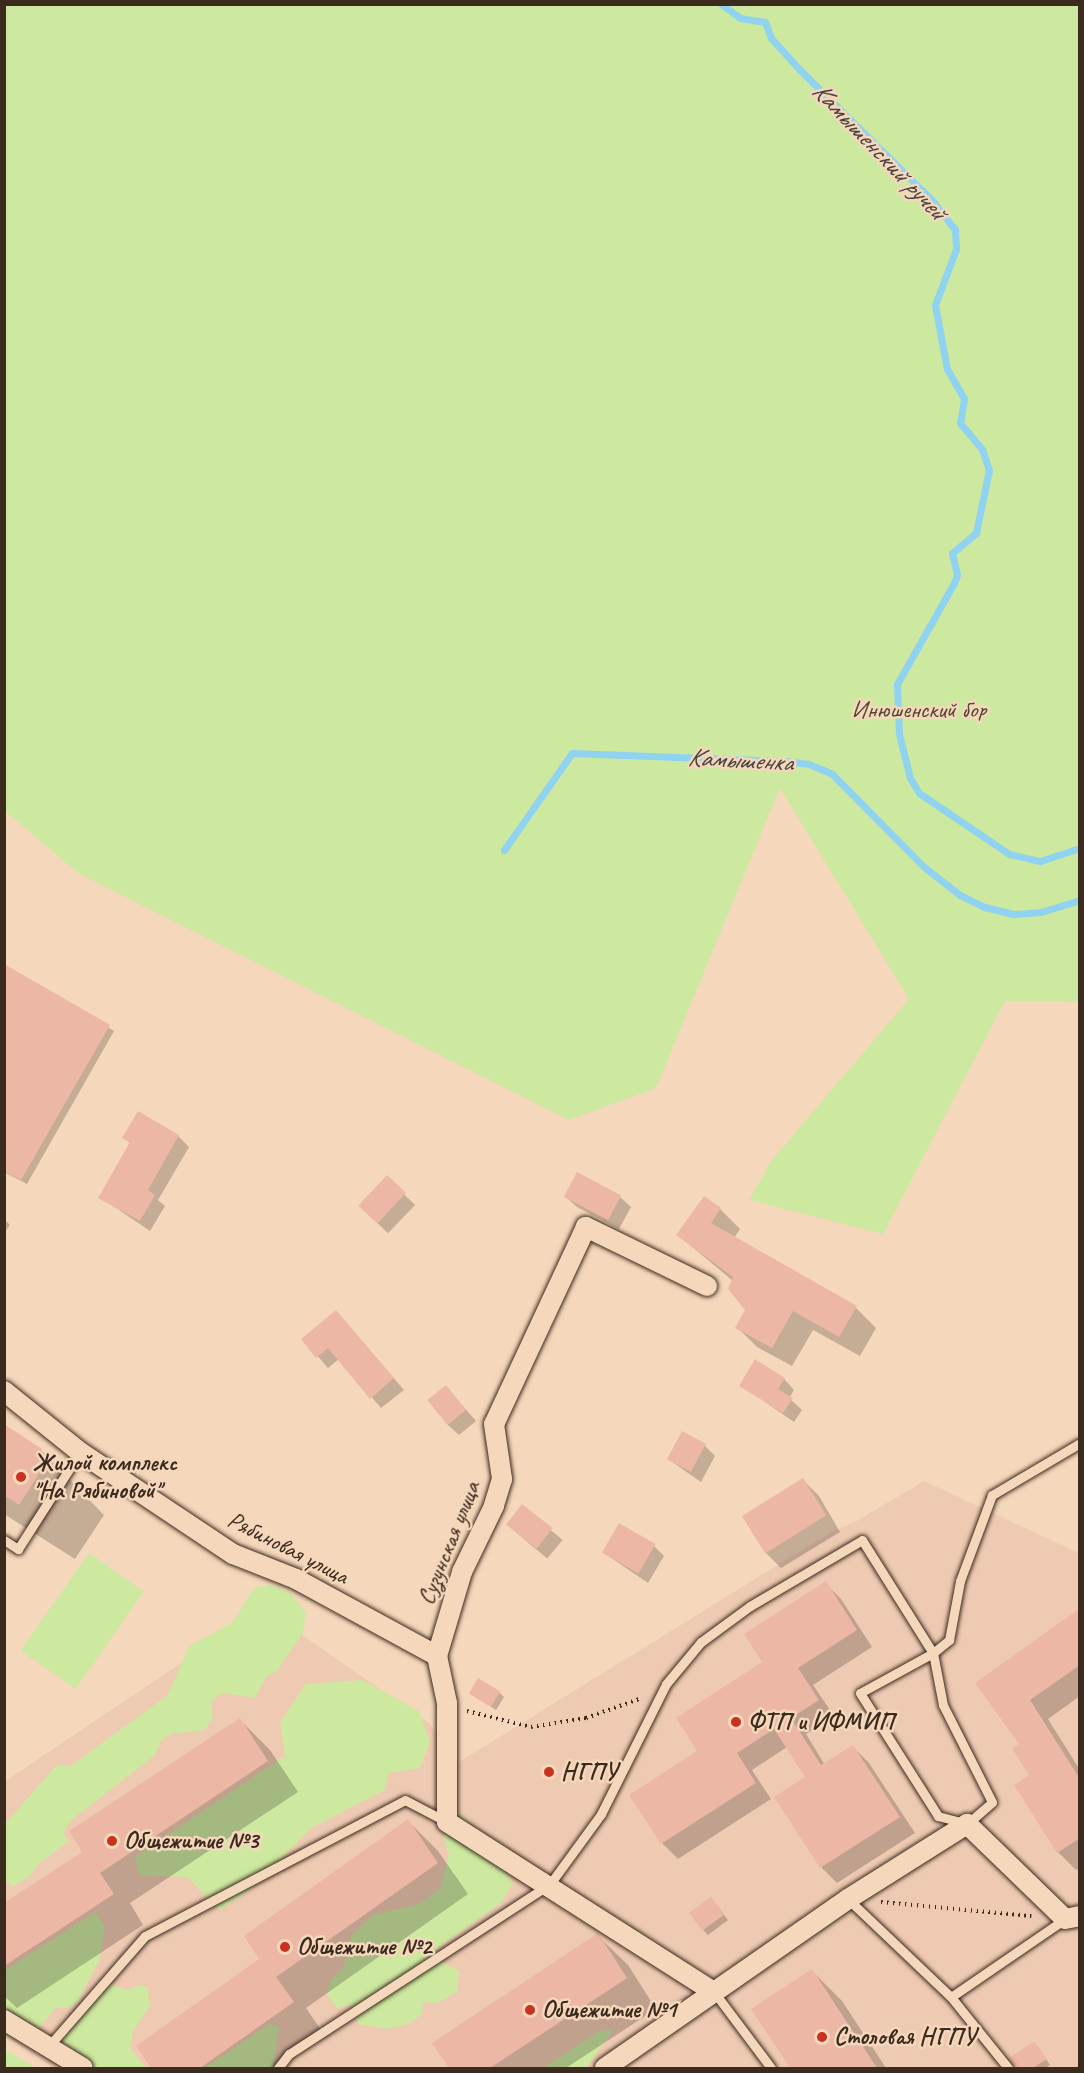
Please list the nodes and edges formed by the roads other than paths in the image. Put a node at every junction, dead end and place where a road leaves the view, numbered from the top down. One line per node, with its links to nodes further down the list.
1 (707, 1286): 7 (street, Сузунская улица)
2 (4, 1391): 4 (street, Рябиновая улица)
3 (1080, 1443): 6 (lane)
4 (80, 1452): 5 (lane); 7 (street, Рябиновая улица)
5 (4, 1540)
6 (933, 1653): 9 (lane); 9 (lane); 10 (lane)
7 (437, 1656): 8 (street, Сузунская улица)
8 (447, 1821): 10 (street); 16 (lane)
9 (968, 1824): 11 (street); 12 (street)
10 (550, 1884): 13 (street); 18 (lane)
11 (848, 1899): 13 (street); 14 (lane)
12 (1072, 1918): 14 (lane)
13 (714, 1992): 19 (street); 20 (lane)
14 (951, 1997): 21 (lane)
15 (4, 2020): 16 (street)
16 (48, 2047): 17 (street)
17 (83, 2068)
18 (278, 2068)
19 (605, 2068)
20 (771, 2068)
21 (1006, 2068)

